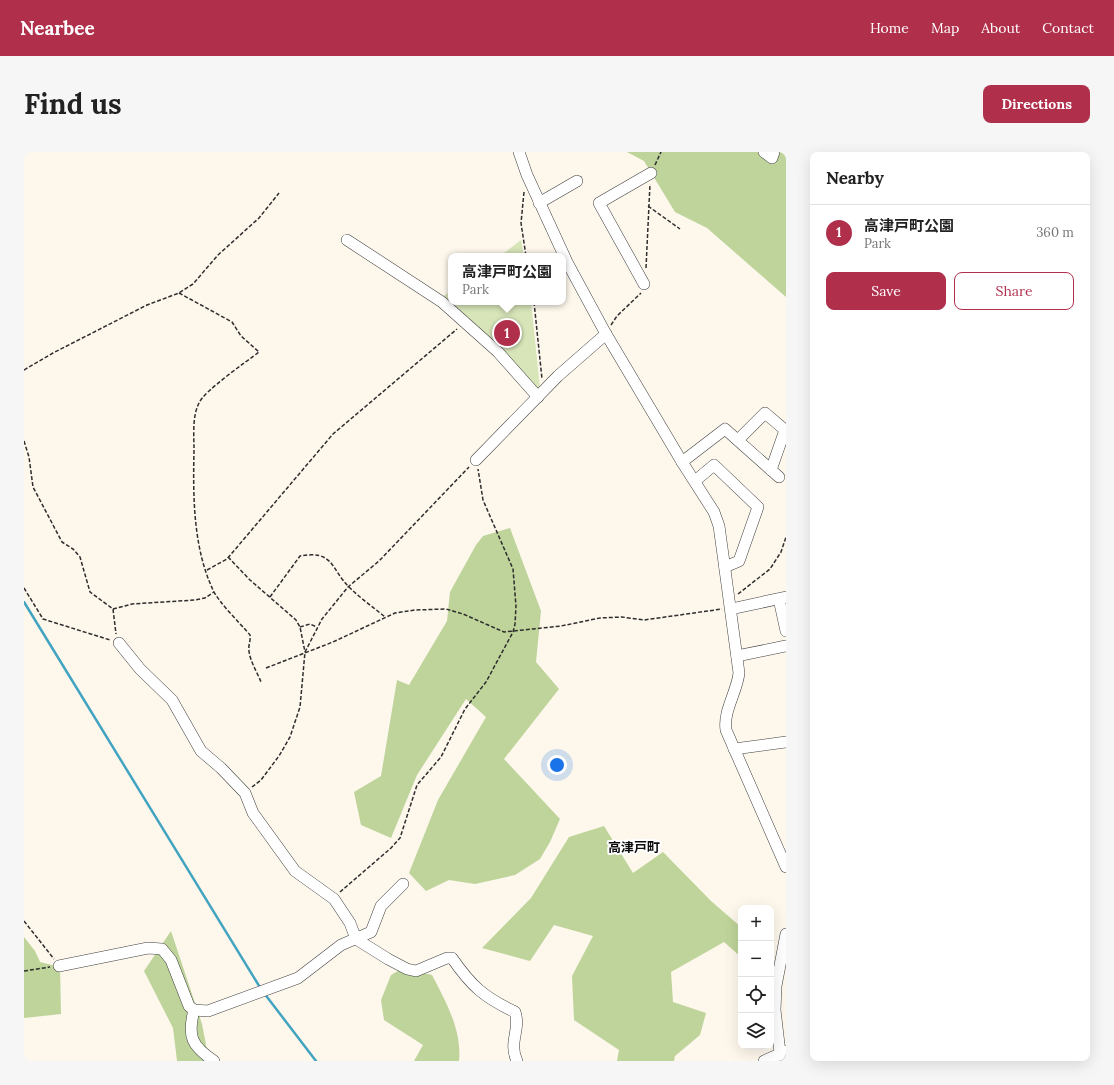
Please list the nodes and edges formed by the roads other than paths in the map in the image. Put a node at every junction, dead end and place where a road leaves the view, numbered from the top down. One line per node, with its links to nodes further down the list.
1 (519, 152): 6 (street)
2 (764, 152): 3 (street)
3 (774, 152)
4 (651, 173): 10 (street)
5 (577, 180): 6 (street)
6 (539, 203): 8 (street)
7 (347, 240): 12 (street)
8 (563, 253)
9 (566, 260): 11 (street)
10 (644, 284)
11 (606, 334): 12 (street); 15 (street)
12 (541, 394): 14 (street)
13 (738, 440): 13 (street); 15 (street)
14 (476, 460)
15 (682, 462): 16 (street)
16 (695, 481): 17 (street); 17 (street)
17 (725, 567): 19 (street)
18 (783, 598): 19 (street); 20 (street)
19 (730, 604): 23 (street)
20 (786, 631)
21 (119, 643): 29 (street)
22 (786, 646): 23 (street)
23 (737, 656): 25 (street)
24 (786, 742): 25 (street)
25 (734, 750): 26 (street)
26 (786, 867)
27 (403, 884): 29 (street)
28 (786, 934): 32 (street)
29 (356, 939): 31 (street); 33 (street)
30 (59, 966): 31 (street)
31 (194, 1010): 34 (street)
32 (782, 1056): 35 (street)
33 (518, 1060)
34 (214, 1061)
35 (764, 1061)

